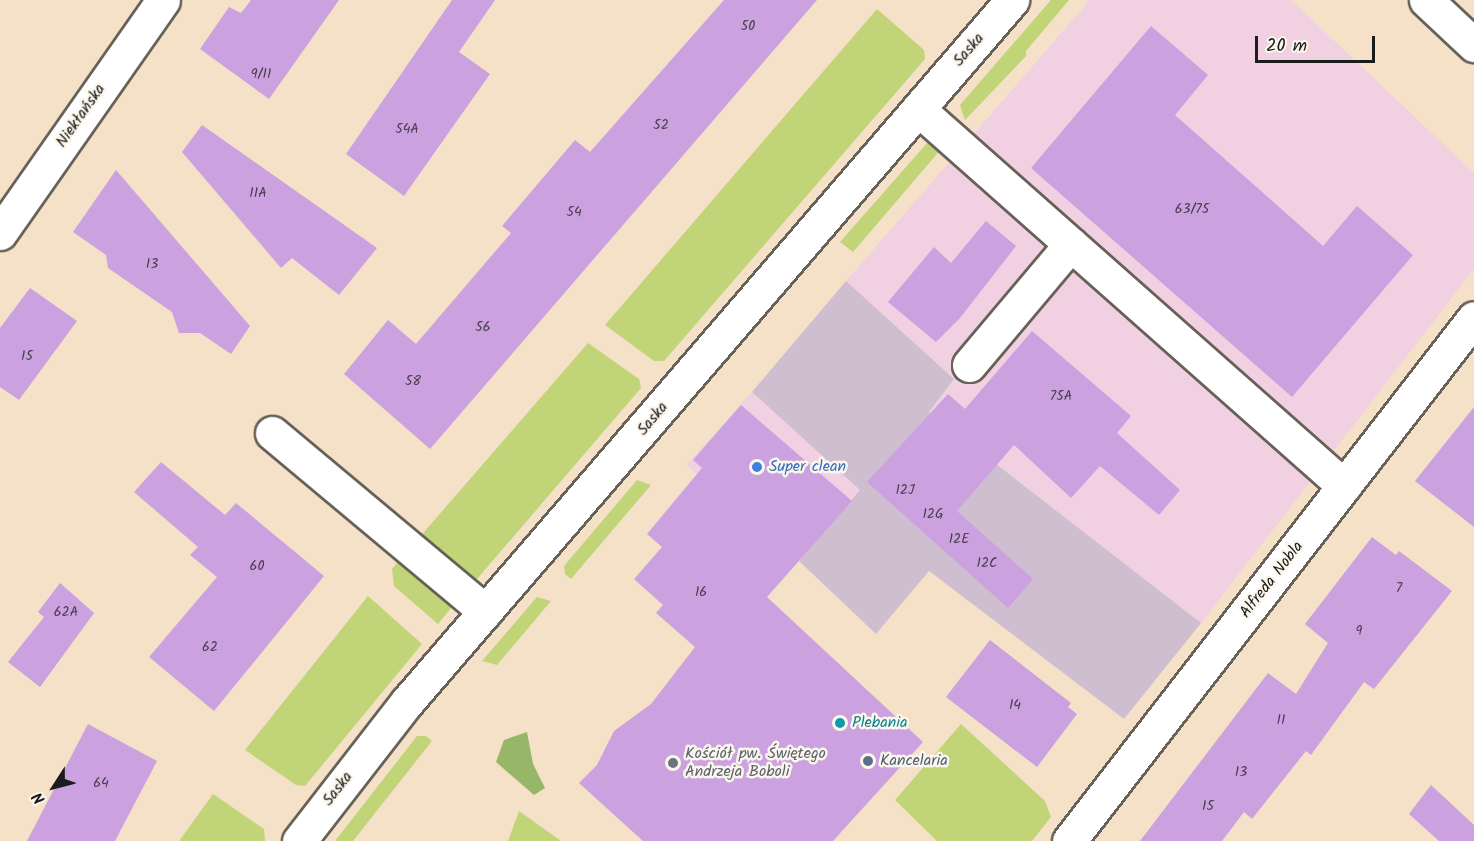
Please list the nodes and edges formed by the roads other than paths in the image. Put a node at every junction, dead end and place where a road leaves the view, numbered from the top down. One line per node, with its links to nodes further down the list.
1 (1012, 0): 5 (street, Saska)
2 (1426, 0): 4 (street)
3 (151, 4): 6 (street, Niekłańska)
4 (1474, 45)
5 (918, 109): 7 (street); 12 (street, Saska)
6 (0, 232)
7 (1071, 244): 9 (street); 11 (street)
8 (1474, 318): 11 (street, Alfreda Nobla)
9 (969, 365)
10 (272, 433): 12 (street)
11 (1344, 486): 14 (street, Alfreda Nobla)
12 (485, 611): 13 (street, Saska)
13 (298, 841)
14 (1069, 841)

